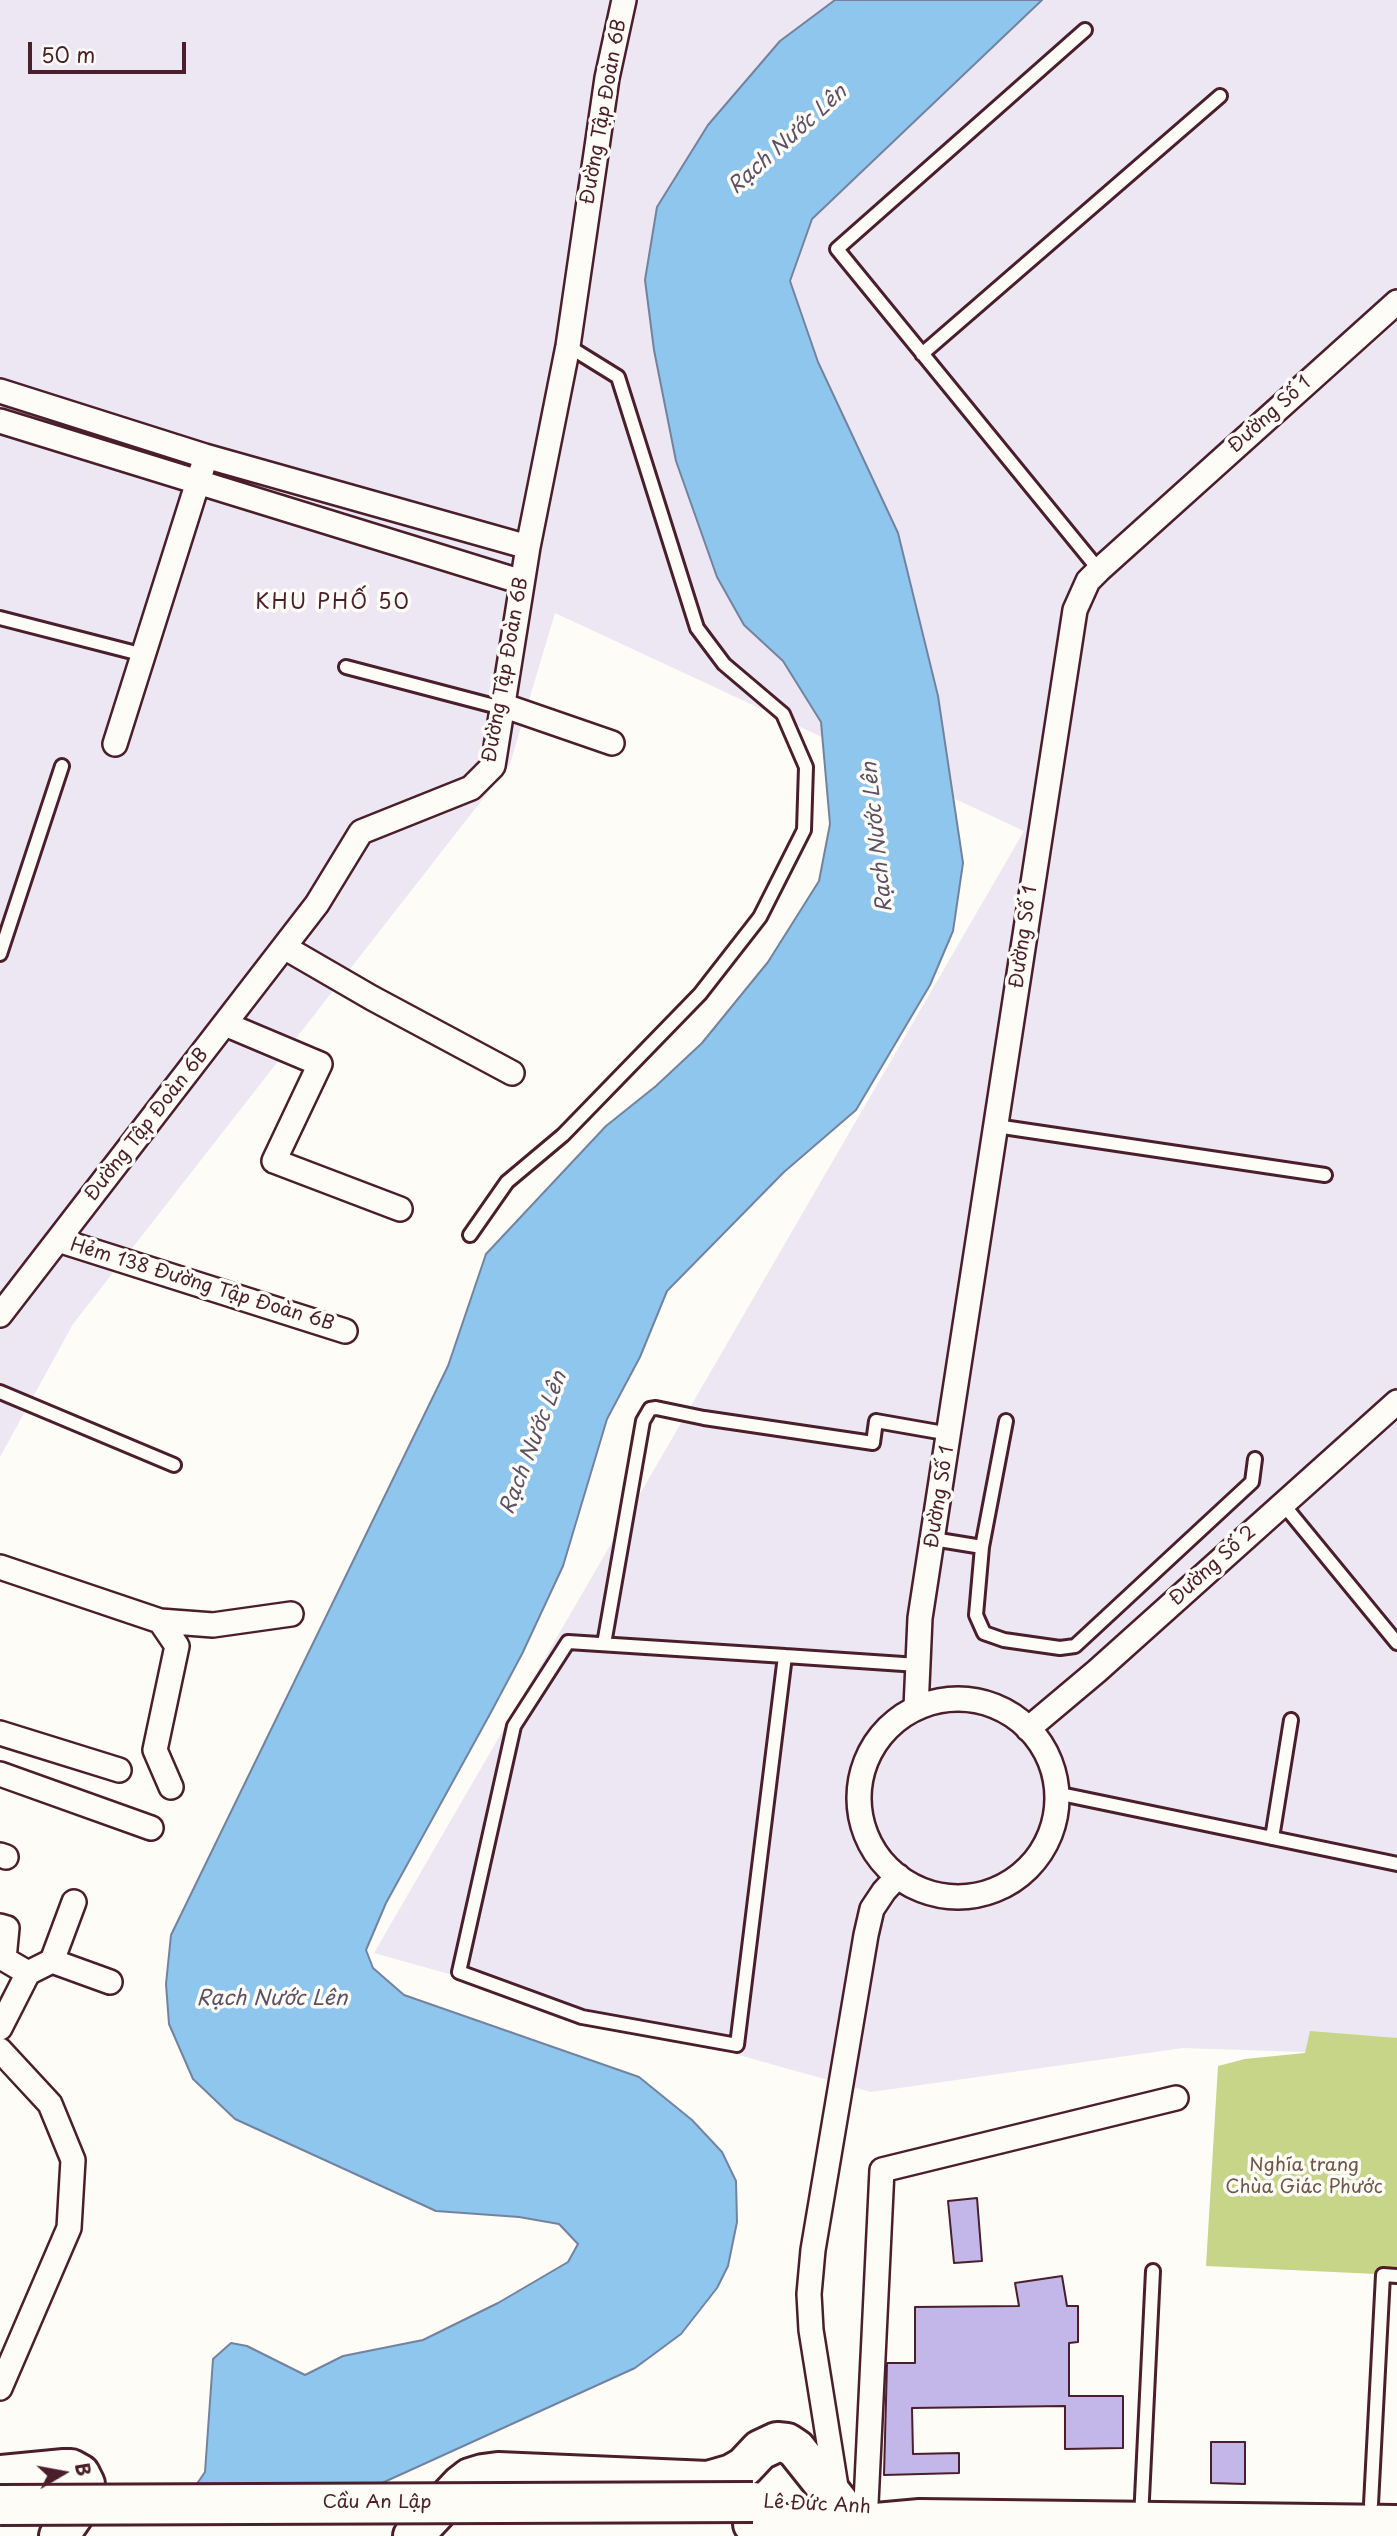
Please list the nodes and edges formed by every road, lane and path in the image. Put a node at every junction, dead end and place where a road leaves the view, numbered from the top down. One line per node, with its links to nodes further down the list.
1 (624, 0): 5 (street, Đường Tập Đoàn 6B)
2 (1085, 30): 6 (lane)
3 (1220, 96): 6 (lane)
4 (1397, 302): 12 (street, Đường Số 1)
5 (568, 346): 11 (street, Đường Tập Đoàn 6B); 28 (lane)
6 (922, 354): 12 (lane)
7 (0, 391): 9 (street)
8 (0, 421): 10 (street)
9 (205, 456): 10 (street); 11 (street)
10 (200, 483): 13 (street); 15 (street)
11 (528, 547): 13 (street, Đường Tập Đoàn 6B)
12 (1099, 570): 25 (street, Đường Số 1)
13 (522, 582): 17 (street, Đường Tập Đoàn 6B)
14 (0, 618): 15 (lane)
15 (144, 655): 19 (street)
16 (346, 667): 17 (lane)
17 (502, 707): 18 (street); 21 (street, Đường Tập Đoàn 6B)
18 (611, 743)
19 (115, 744)
20 (62, 766): 22 (lane)
21 (284, 947): 23 (street, Đường Tập Đoàn 6B); 24 (street)
22 (0, 954)
23 (225, 1024): 27 (street); 29 (street, Đường Tập Đoàn 6B)
24 (512, 1073)
25 (996, 1126): 26 (lane); 35 (street, Đường Số 1)
26 (1325, 1175)
27 (400, 1209)
28 (470, 1235)
29 (58, 1240): 30 (street, Đường Tập Đoàn 6B); 31 (street, Hẻm 138 Đường Tập Đoàn 6B)
30 (1, 1311)
31 (345, 1331)
32 (0, 1392): 37 (lane)
33 (1397, 1402): 38 (street, Đường Số 2)
34 (1006, 1421): 40 (lane)
35 (950, 1434): 39 (street, Đường Số 1); 45 (lane)
36 (1255, 1459): 40 (lane)
37 (174, 1465)
38 (1283, 1504): 44 (lane); 50 (street, Đường Số 2)
39 (933, 1539): 40 (lane); 47 (street, Đường Số 1)
40 (982, 1547)
41 (0, 1567): 43 (street)
42 (291, 1614): 43 (street)
43 (160, 1621): 54 (street)
44 (1397, 1643)
45 (604, 1644): 46 (lane); 46 (lane)
46 (785, 1656): 47 (lane)
47 (918, 1665): 48 (street, Đường Số 1)
48 (916, 1708): 50 (street); 59 (street)
49 (1291, 1720): 57 (lane)
50 (1028, 1729): 55 (street)
51 (0, 1733): 52 (street)
52 (119, 1770)
53 (0, 1773): 56 (street)
54 (172, 1787)
55 (1056, 1793): 57 (lane); 59 (street)
56 (151, 1828)
57 (1272, 1838): 58 (lane)
58 (1397, 1864)
59 (898, 1876): 75 (street)
60 (74, 1902): 62 (street)
61 (0, 1926): 63 (street)
62 (52, 1961): 63 (street); 64 (street)
63 (28, 1973): 65 (street)
64 (110, 1982)
65 (0, 2028)
66 (0, 2050): 70 (street)
67 (1175, 2098): 75 (street)
68 (1153, 2271): 76 (lane)
69 (1397, 2276): 73 (lane)
70 (0, 2388)
71 (0, 2475): 78 (highway)
72 (0, 2505): 74 (highway, Cầu An Lập, bridge)
73 (1388, 2511): 76 (highway, Lê Đức Anh)
74 (753, 2513): 75 (highway, Lê Đức Anh); 77 (highway, Cầu An Lập)
75 (852, 2514): 76 (highway, Lê Đức Anh); 79 (highway)
76 (1140, 2522)
77 (0, 2528)
78 (59, 2536)
79 (413, 2536)

